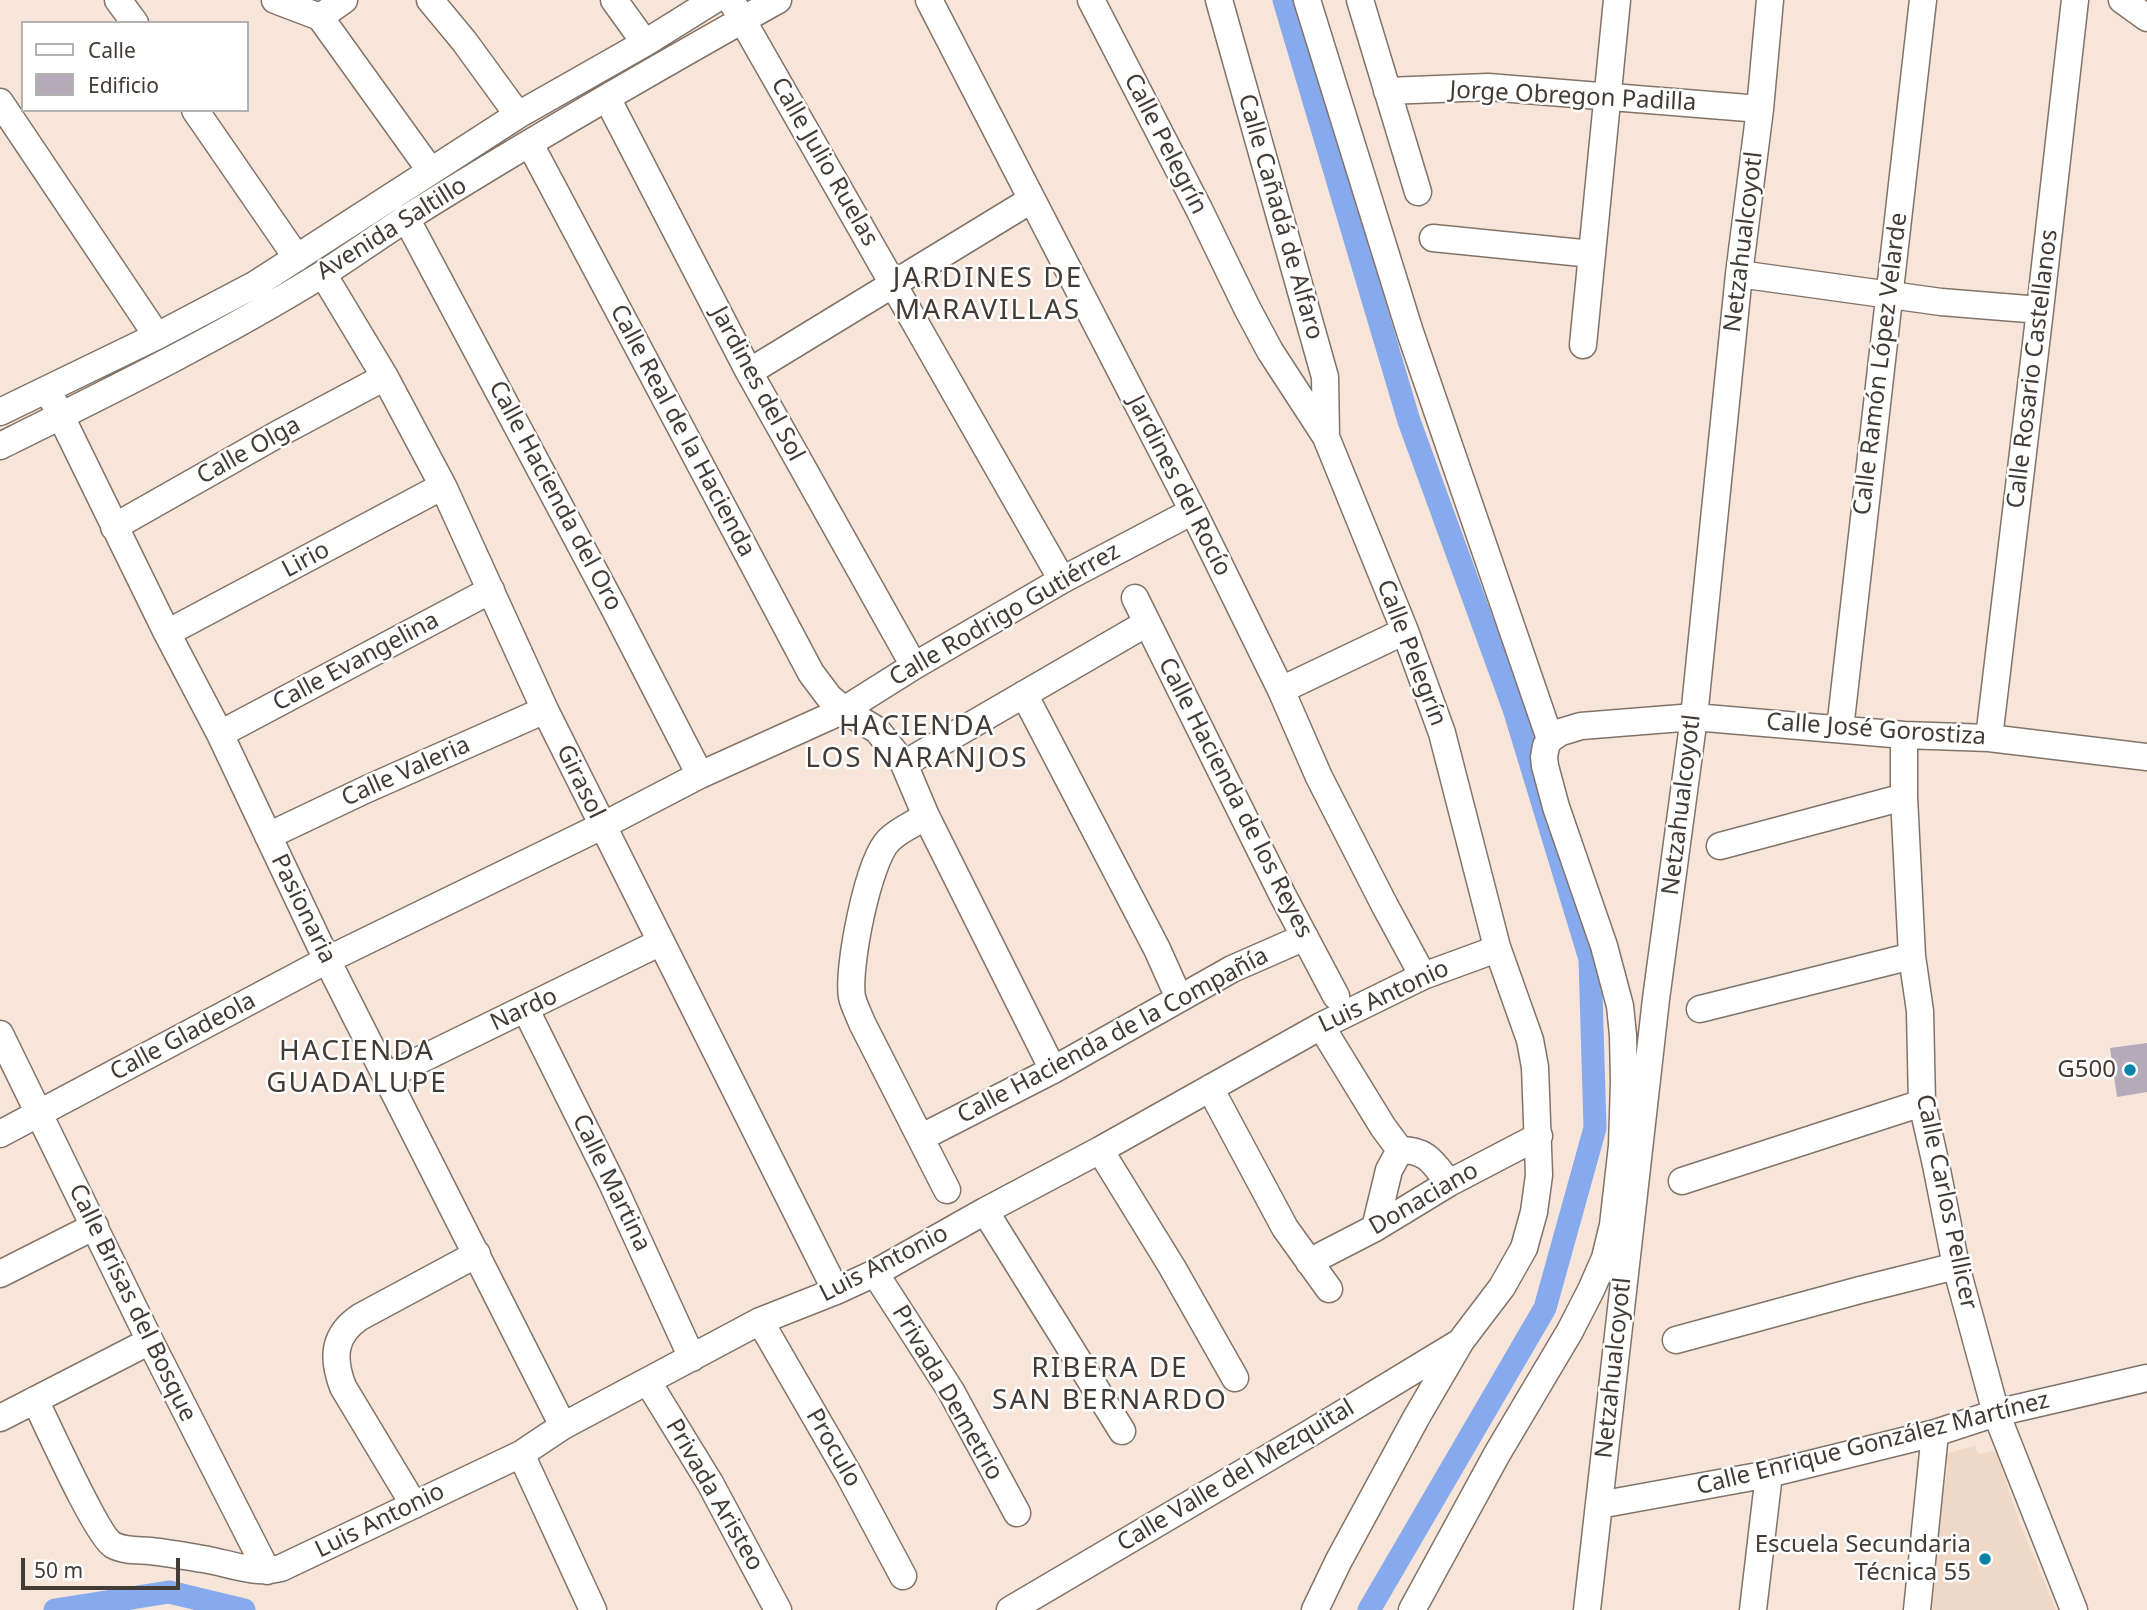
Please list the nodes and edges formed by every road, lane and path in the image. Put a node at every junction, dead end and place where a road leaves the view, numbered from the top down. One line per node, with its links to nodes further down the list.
1 (118, 0): 21 (street)
2 (275, 0): 19 (street)
3 (344, 0): 19 (street)
4 (430, 0): 29 (street)
5 (614, 0): 22 (street)
6 (714, 0): 22 (street, Avenida Saltillo)
7 (778, 0): 18 (street, Avenida Saltillo)
8 (929, 0): 33 (street, Jardines del Rocío)
9 (1091, 0): 50 (street, Calle Pelegrín)
10 (1219, 0): 50 (street, Calle Cañadá de Alfaro)
11 (1307, 0): 71 (street)
12 (1360, 0): 23 (street)
13 (1616, 0): 25 (street)
14 (1770, 0): 27 (street, Netzahualcoyotl)
15 (1923, 0): 41 (street, Calle Ramón López Velarde)
16 (2075, 0): 42 (street, Calle Rosario Castellanos)
17 (2122, 0): 20 (street)
18 (737, 10): 24 (street, Avenida Saltillo); 40 (street, Calle Julio Ruelas)
19 (320, 17): 31 (street)
20 (2147, 18)
21 (134, 21)
22 (645, 43): 29 (street, Avenida Saltillo)
23 (1387, 91): 25 (street, Jorge Obregon Padilla); 32 (street)
24 (607, 97): 30 (street, Avenida Saltillo); 45 (street, Jardines del Sol)
25 (1608, 97): 27 (street, Jorge Obregon Padilla); 36 (street)
26 (0, 102): 43 (street)
27 (1760, 109): 39 (street, Netzahualcoyotl)
28 (196, 112): 37 (street)
29 (518, 115): 31 (street, Avenida Saltillo)
30 (530, 144): 34 (street, Avenida Saltillo); 65 (street, Calle Real de la Hacienda)
31 (430, 170): 37 (street, Avenida Saltillo)
32 (1418, 192)
33 (1031, 200): 40 (street); 53 (street, Jardines del Rocío)
34 (407, 218): 38 (street, Avenida Saltillo); 74 (street, Calle Hacienda del Oro)
35 (1433, 238): 36 (street)
36 (1592, 254): 44 (street)
37 (297, 258): 43 (street, Avenida Saltillo)
38 (323, 274): 46 (street, Girasol); 49 (street, Avenida Saltillo)
39 (1739, 274): 41 (street); 66 (street, Netzahualcoyotl)
40 (893, 284): 45 (street); 55 (street, Calle Julio Ruelas)
41 (1889, 294): 42 (street); 67 (street, Calle Ramón López Velarde)
42 (2040, 310): 70 (street, Calle Rosario Castellanos)
43 (157, 336): 47 (street, Avenida Saltillo)
44 (1583, 345)
45 (749, 372): 61 (street, Jardines del Sol)
46 (385, 377): 52 (street, Girasol); 54 (street, Calle Olga)
47 (48, 390): 48 (street, Avenida Saltillo); 49 (street, Pasionaria)
48 (0, 412)
49 (60, 417): 51 (street, Avenida Saltillo); 54 (street, Pasionaria)
50 (1326, 437): 59 (street, Calle Pelegrín)
51 (0, 446)
52 (443, 486): 56 (street, Girasol); 60 (street, Lirio)
53 (1193, 512): 55 (street, Calle Rodrigo Gutiérrez); 62 (street, Jardines del Rocío)
54 (114, 527): 60 (street, Pasionaria)
55 (1062, 580): 61 (street, Calle Rodrigo Gutiérrez)
56 (491, 590): 64 (street, Girasol); 68 (street, Calle Evangelina)
57 (1135, 598): 58 (street, Calle Hacienda de los Reyes)
58 (1147, 623): 63 (street); 80 (street, Calle Hacienda de los Reyes)
59 (1405, 631): 62 (street); 82 (street, Calle Pelegrín)
60 (167, 633): 68 (street, Pasionaria)
61 (914, 666): 65 (street, Calle Rodrigo Gutiérrez)
62 (1281, 690): 85 (street, Jardines del Rocío)
63 (1024, 694): 73 (street); 87 (street)
64 (545, 710): 77 (street, Girasol); 78 (street, Calle Valeria)
65 (844, 710): 73 (street, Calle Real de la Hacienda); 74 (street, Calle Rodrigo Gutiérrez)
66 (1694, 717): 67 (street, Calle José Gorostiza); 71 (street, Calle José Gorostiza); 132 (street, Netzahualcoyotl)
67 (1840, 729): 69 (street, Calle José Gorostiza)
68 (220, 734): 78 (street, Pasionaria)
69 (1904, 735): 70 (street, Calle José Gorostiza); 75 (street, Calle Carlos Pellicer)
70 (1989, 738): 72 (street, Calle José Gorostiza)
71 (1550, 739): 140 (street)
72 (2147, 757)
73 (904, 764): 76 (street, Calle Real de la Hacienda)
74 (700, 775): 77 (street, Calle Rodrigo Gutiérrez)
75 (1903, 797): 79 (street); 83 (street, Calle Carlos Pellicer)
76 (926, 816): 92 (street, Calle Real de la Hacienda); 99 (street)
77 (602, 826): 81 (street, Girasol); 84 (street, Calle Rodrigo Gutiérrez)
78 (268, 836): 84 (street, Pasionaria)
79 (1720, 846)
80 (1305, 937): 86 (street, Calle Hacienda de los Reyes); 87 (street, Calle Hacienda de la Compañía)
81 (661, 942): 89 (street, Nardo); 114 (street, Girasol)
82 (1497, 947): 85 (street, Luis Antonio); 98 (street, Calle Pelegrín)
83 (1912, 956): 88 (street); 95 (street, Calle Carlos Pellicer)
84 (327, 960): 93 (street, Pasionaria); 96 (street, Calle Gladeola)
85 (1423, 976): 90 (street, Luis Antonio)
86 (1336, 996)
87 (1179, 998): 92 (street, Calle Hacienda de la Compañía)
88 (1700, 1009)
89 (526, 1010): 93 (street, Nardo); 119 (street, Calle Martina)
90 (1321, 1026): 94 (street, Luis Antonio); 101 (street)
91 (0, 1034): 96 (street, Calle Brisas del Bosque)
92 (1054, 1070): 99 (street, Calle Hacienda de la Compañía)
93 (387, 1076): 108 (street, Pasionaria)
94 (1210, 1088): 100 (street, Luis Antonio); 109 (street)
95 (1922, 1103): 102 (street); 110 (street, Calle Carlos Pellicer)
96 (38, 1114): 97 (street, Calle Gladeola); 106 (street, Calle Brisas del Bosque)
97 (0, 1134)
98 (1539, 1136): 103 (street, Donaciano); 118 (street, Calle Pelegrín)
99 (922, 1137): 104 (street)
100 (1100, 1150): 105 (street, Luis Antonio); 120 (street)
101 (1400, 1150): 103 (street); 107 (street)
102 (1682, 1181)
103 (1449, 1183): 107 (street, Donaciano)
104 (947, 1190)
105 (985, 1211): 111 (street, Luis Antonio); 127 (street)
106 (95, 1226): 112 (street); 117 (street, Calle Brisas del Bosque)
107 (1375, 1228): 109 (street, Donaciano)
108 (477, 1254): 126 (street, Pasionaria); 131 (street)
109 (1309, 1262): 113 (street)
110 (1956, 1266): 116 (street); 124 (street, Calle Carlos Pellicer)
111 (875, 1273): 114 (street, Luis Antonio); 133 (street, Privada Demetrio)
112 (0, 1274)
113 (1329, 1289)
114 (836, 1291): 115 (street, Luis Antonio)
115 (760, 1321): 119 (street, Luis Antonio); 135 (street, Proculo)
116 (1676, 1340)
117 (150, 1341): 123 (street); 134 (street, Calle Brisas del Bosque)
118 (1461, 1341): 138 (street, Calle Valle del Mezquital); 139 (street)
119 (692, 1358): 122 (street, Luis Antonio)
120 (1235, 1378)
121 (2147, 1378): 124 (street, Calle Enrique González Martínez)
122 (648, 1382): 126 (street, Luis Antonio); 137 (street, Privada Aristeo)
123 (35, 1400): 125 (street); 134 (street)
124 (1996, 1413): 128 (street, Calle Enrique González Martínez); 144 (street, Calle Carlos Pellicer)
125 (0, 1418)
126 (563, 1426): 129 (street, Luis Antonio)
127 (1122, 1431)
128 (1935, 1433): 130 (street, Calle Enrique González Martínez); 143 (street)
129 (521, 1454): 131 (street, Luis Antonio); 136 (street)
130 (1769, 1474): 132 (street, Calle Enrique González Martínez); 142 (street)
131 (414, 1505): 134 (street, Luis Antonio)
132 (1598, 1505): 141 (street, Netzahualcoyotl)
133 (1017, 1513)
134 (267, 1572)
135 (903, 1576)
136 (593, 1610)
137 (778, 1610)
138 (1010, 1610)
139 (1315, 1610)
140 (1412, 1610)
141 (1587, 1610)
142 (1753, 1610)
143 (1917, 1610)
144 (2074, 1610)

